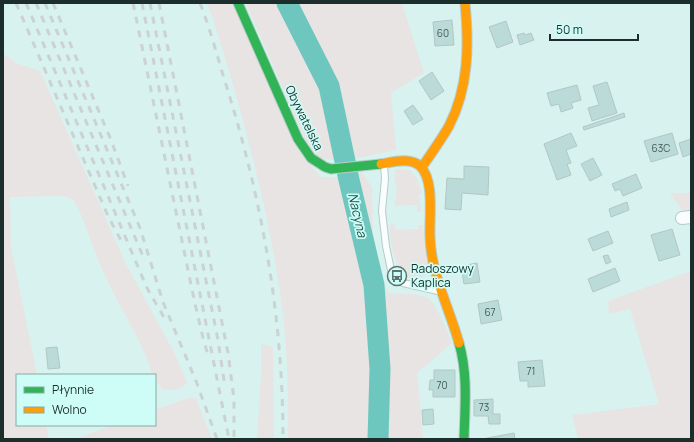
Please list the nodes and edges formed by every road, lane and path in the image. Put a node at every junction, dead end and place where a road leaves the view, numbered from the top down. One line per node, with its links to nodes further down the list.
1 (238, 3): 3 (street, Obywatelska)
2 (465, 3): 4 (street)
3 (384, 163): 4 (street, Obywatelska); 5 (lane)
4 (422, 167): 5 (street)
5 (442, 292): 6 (street)
6 (464, 439)

